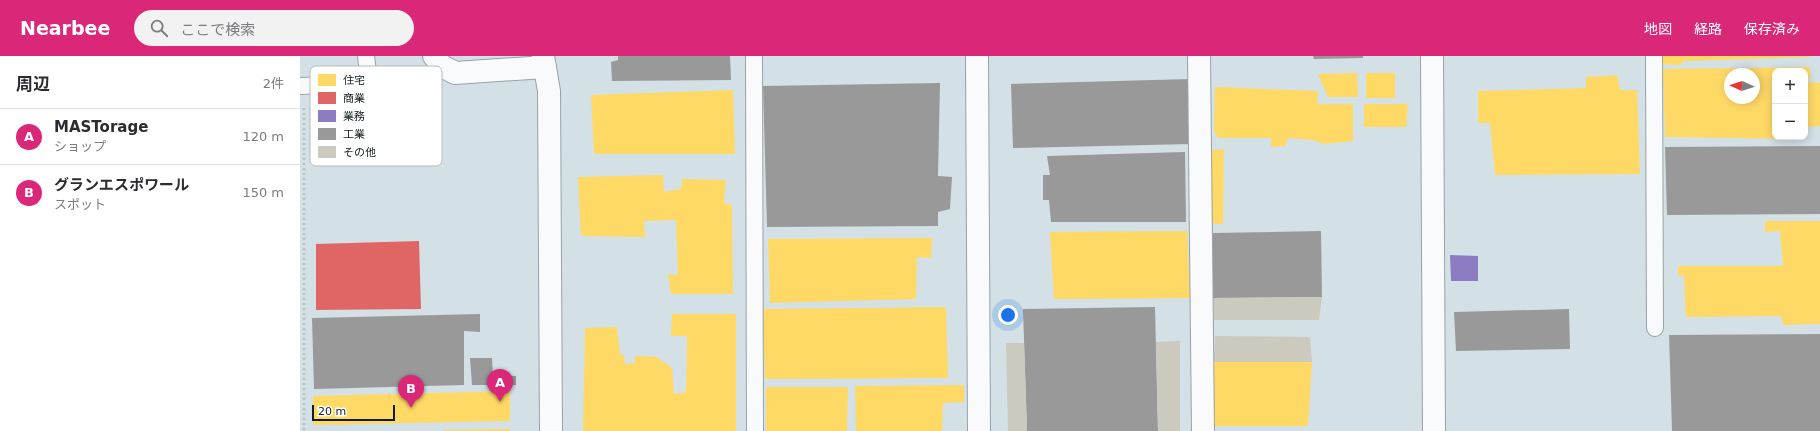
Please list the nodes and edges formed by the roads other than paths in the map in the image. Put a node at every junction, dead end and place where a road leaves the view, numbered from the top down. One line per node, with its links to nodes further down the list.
1 (366, 56): 9 (lane)
2 (434, 56): 8 (street)
3 (754, 56): 12 (lane)
4 (977, 56): 13 (street)
5 (1198, 56): 14 (street)
6 (1432, 56): 15 (street)
7 (1654, 56): 10 (lane)
8 (544, 62): 11 (street)
9 (367, 66)
10 (1655, 328)
11 (551, 431)
12 (755, 431)
13 (979, 431)
14 (1203, 431)
15 (1434, 431)

